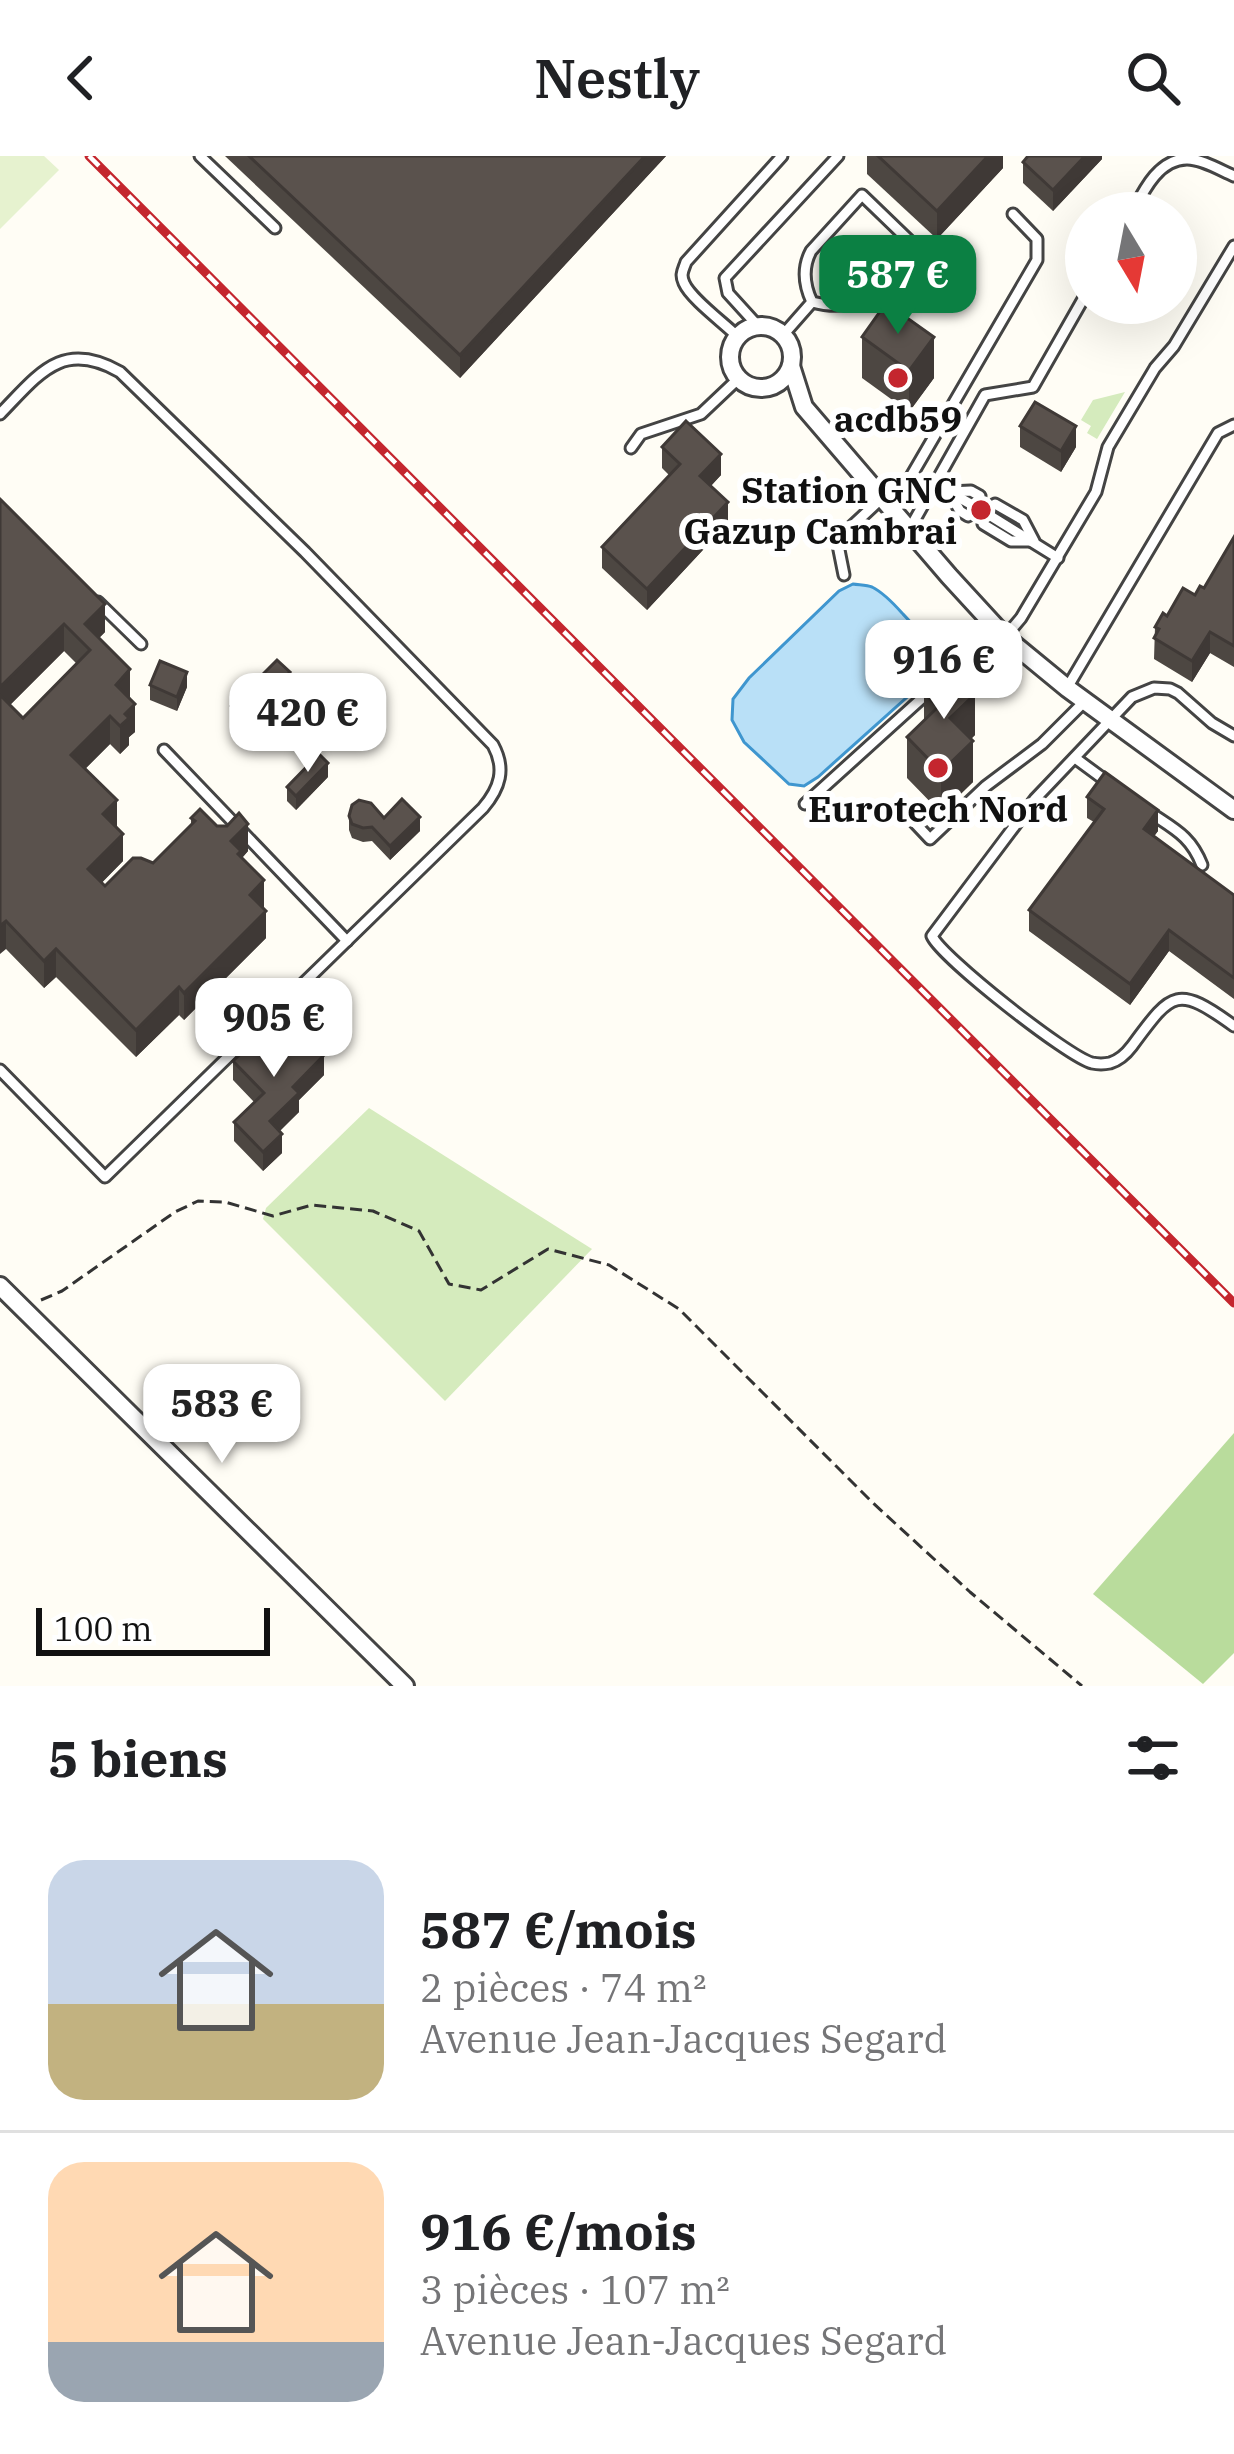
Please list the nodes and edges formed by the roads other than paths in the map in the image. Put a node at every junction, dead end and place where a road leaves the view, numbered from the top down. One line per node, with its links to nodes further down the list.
1 (200, 156): 7 (lane)
2 (782, 156): 13 (lane)
3 (838, 156): 11 (lane)
4 (1234, 176): 5 (lane)
5 (1144, 192)
6 (1012, 214): 23 (lane)
7 (275, 228)
8 (1234, 246): 26 (lane)
9 (812, 302): 9 (lane); 12 (lane)
10 (1069, 324): 21 (lane)
11 (758, 326): 12 (street); 13 (street)
12 (783, 335): 14 (street)
13 (737, 336): 15 (street)
14 (790, 366): 16 (street); 17 (street)
15 (738, 379): 16 (street); 20 (lane)
16 (764, 388): 17 (street)
17 (804, 407): 23 (street)
18 (0, 414): 43 (lane)
19 (1234, 425): 31 (lane)
20 (631, 448)
21 (934, 483): 22 (lane); 25 (lane)
22 (949, 492): 22 (lane)
23 (887, 504): 25 (street); 27 (lane)
24 (989, 514): 26 (lane)
25 (909, 530): 29 (street)
26 (1058, 558): 29 (lane)
27 (844, 574)
28 (94, 598): 30 (lane)
29 (1001, 633): 31 (street); 38 (lane)
30 (141, 644)
31 (1067, 688): 32 (street)
32 (1085, 701): 33 (street); 41 (lane)
33 (1111, 721): 34 (lane); 36 (lane); 39 (street)
34 (1234, 736)
35 (164, 750): 43 (lane)
36 (1075, 758): 37 (lane); 44 (lane)
37 (1113, 785)
38 (806, 804)
39 (1234, 810)
40 (1151, 812): 42 (lane)
41 (914, 822)
42 (1202, 865)
43 (346, 941): 45 (lane)
44 (1234, 1026)
45 (0, 1070)
46 (0, 1286): 47 (street)
47 (405, 1686)

